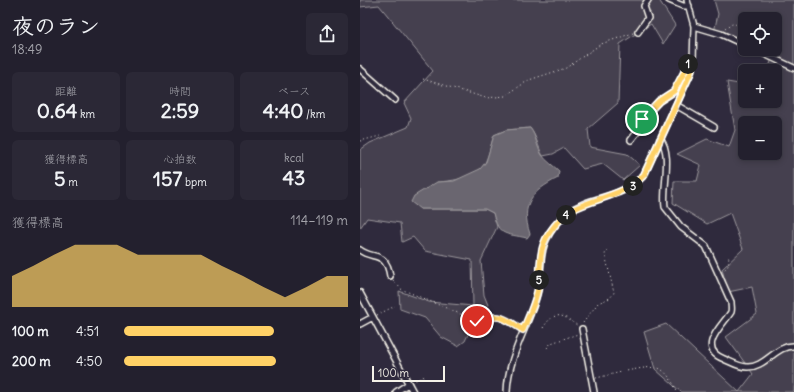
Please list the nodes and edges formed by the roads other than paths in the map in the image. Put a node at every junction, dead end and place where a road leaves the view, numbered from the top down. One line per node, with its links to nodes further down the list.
1 (648, 0): 6 (street)
2 (669, 0): 4 (street)
3 (687, 0): 4 (street)
4 (689, 6): 5 (street)
5 (694, 26): 7 (street); 9 (street)
6 (638, 32)
7 (738, 42)
8 (769, 56): 11 (street)
9 (693, 61): 13 (street); 16 (street)
10 (360, 68): 12 (street)
11 (794, 68)
12 (395, 100)
13 (676, 105): 14 (street); 15 (street)
14 (714, 127)
15 (660, 139): 23 (street); 27 (street)
16 (631, 140)
17 (360, 250): 18 (street)
18 (390, 276)
19 (360, 293): 20 (street)
20 (373, 318): 21 (street); 24 (street)
21 (360, 324)
22 (582, 331): 28 (street)
23 (794, 346)
24 (408, 384): 25 (street); 26 (street)
25 (396, 392)
26 (412, 392)
27 (507, 392)
28 (594, 392)

